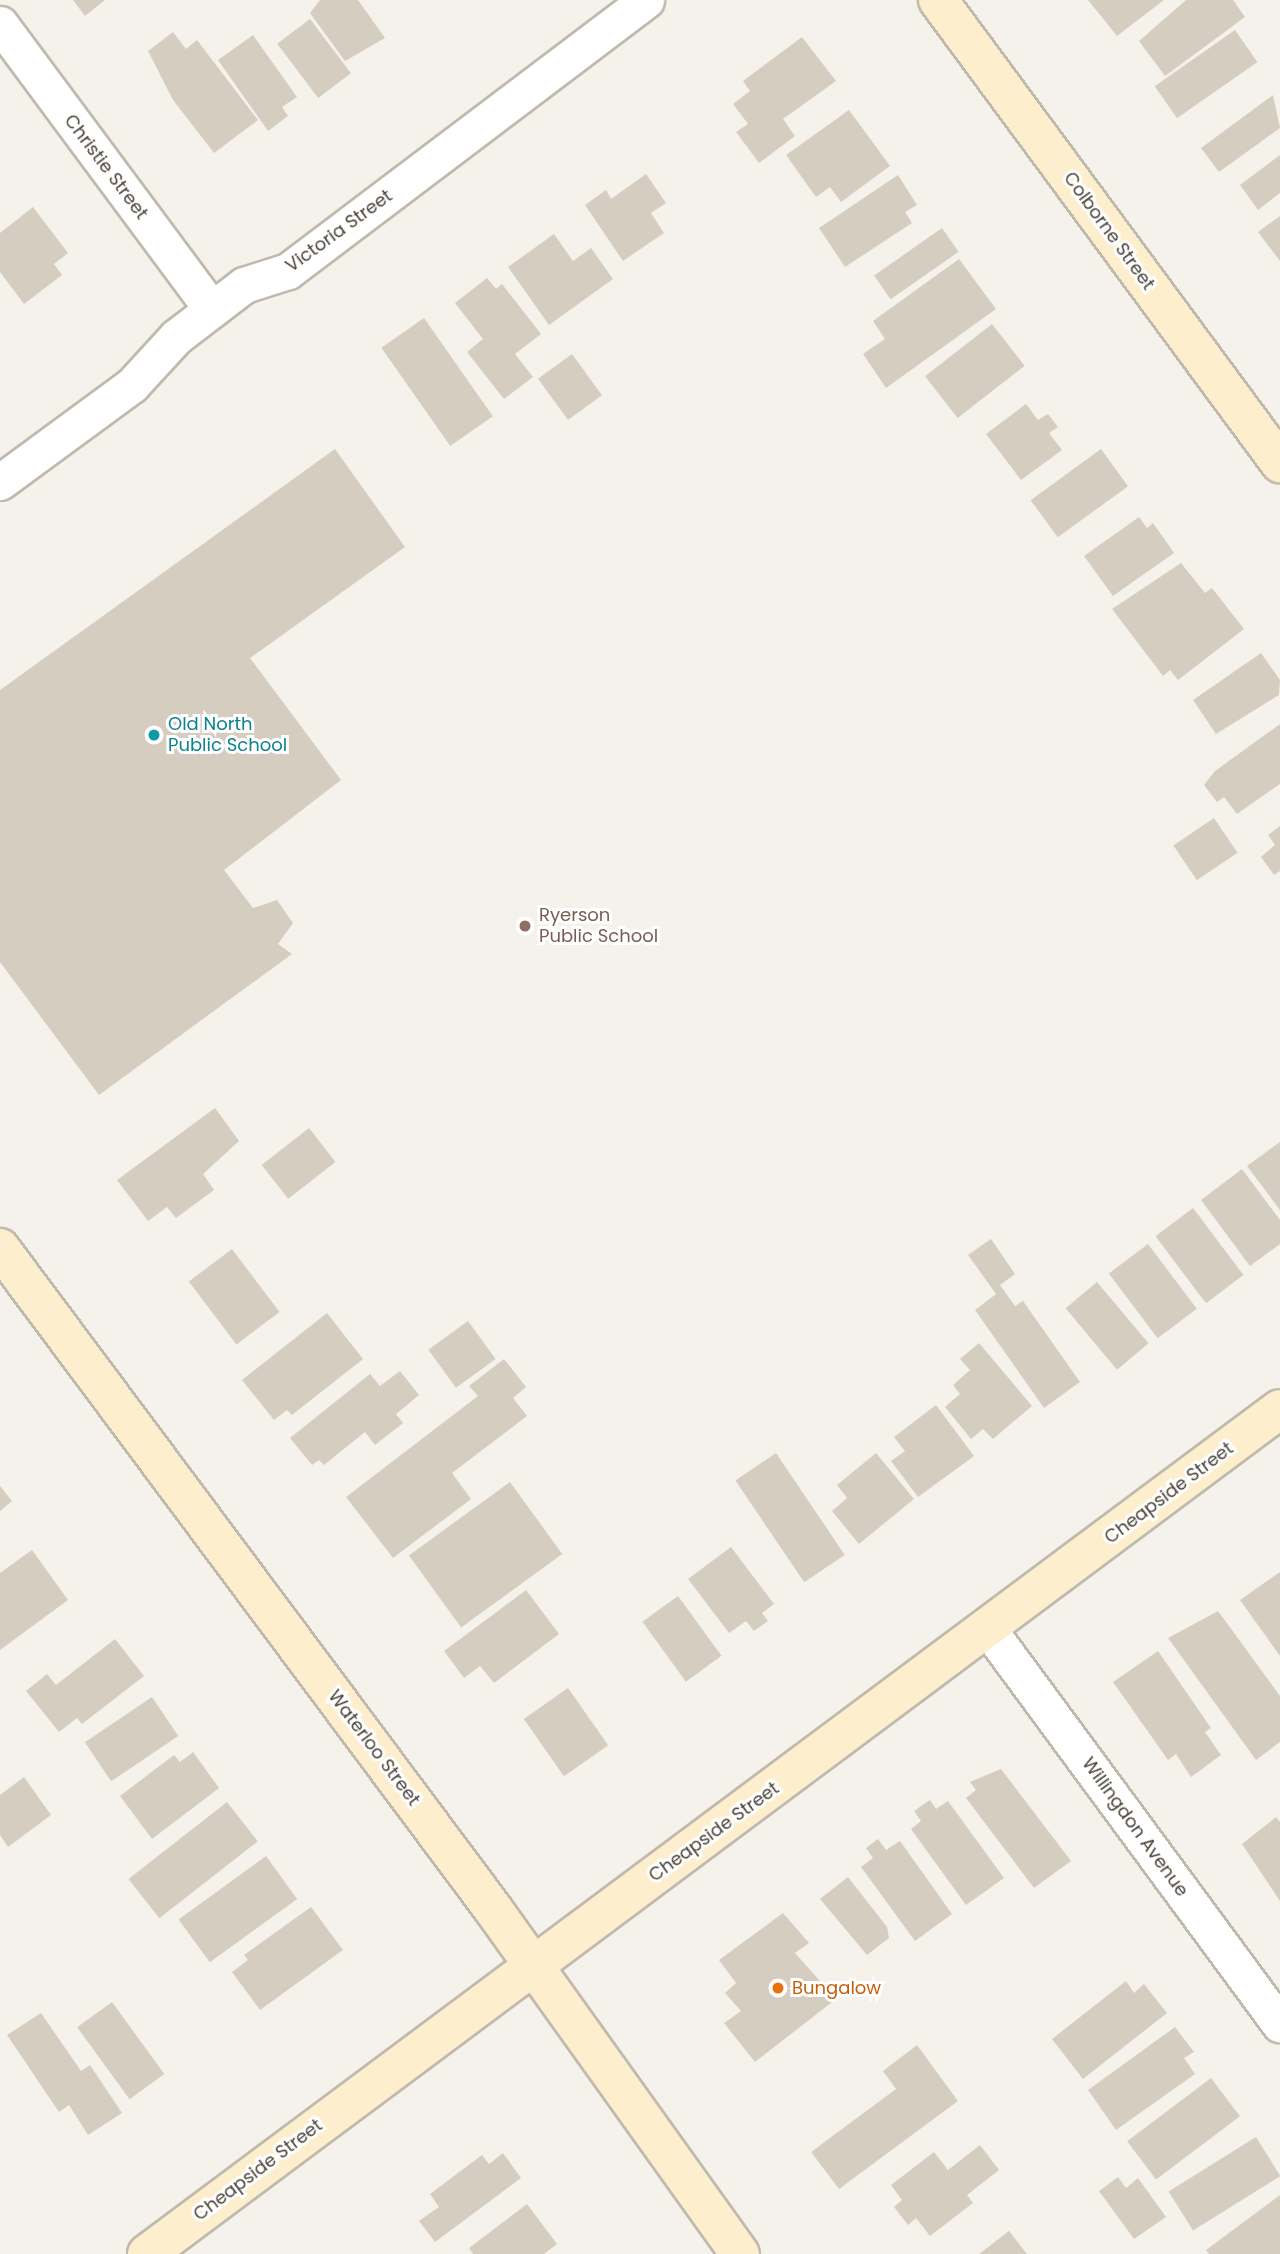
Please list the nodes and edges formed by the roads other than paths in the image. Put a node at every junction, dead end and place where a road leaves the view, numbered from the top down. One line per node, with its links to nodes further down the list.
1 (646, 0): 4 (street, Victoria Street)
2 (939, 0): 5 (street, Colborne Street)
3 (0, 24): 4 (street, Christie Street)
4 (212, 309): 6 (street, Victoria Street)
5 (1280, 463)
6 (0, 482)
7 (0, 1248): 10 (street, Waterloo Street)
8 (1280, 1409): 9 (street, Cheapside Street)
9 (989, 1630): 10 (street, Cheapside Street); 11 (street, Willingdon Avenue)
10 (529, 1965): 12 (street, Cheapside Street); 13 (street, Waterloo Street)
11 (1280, 2024)
12 (147, 2254)
13 (740, 2254)

